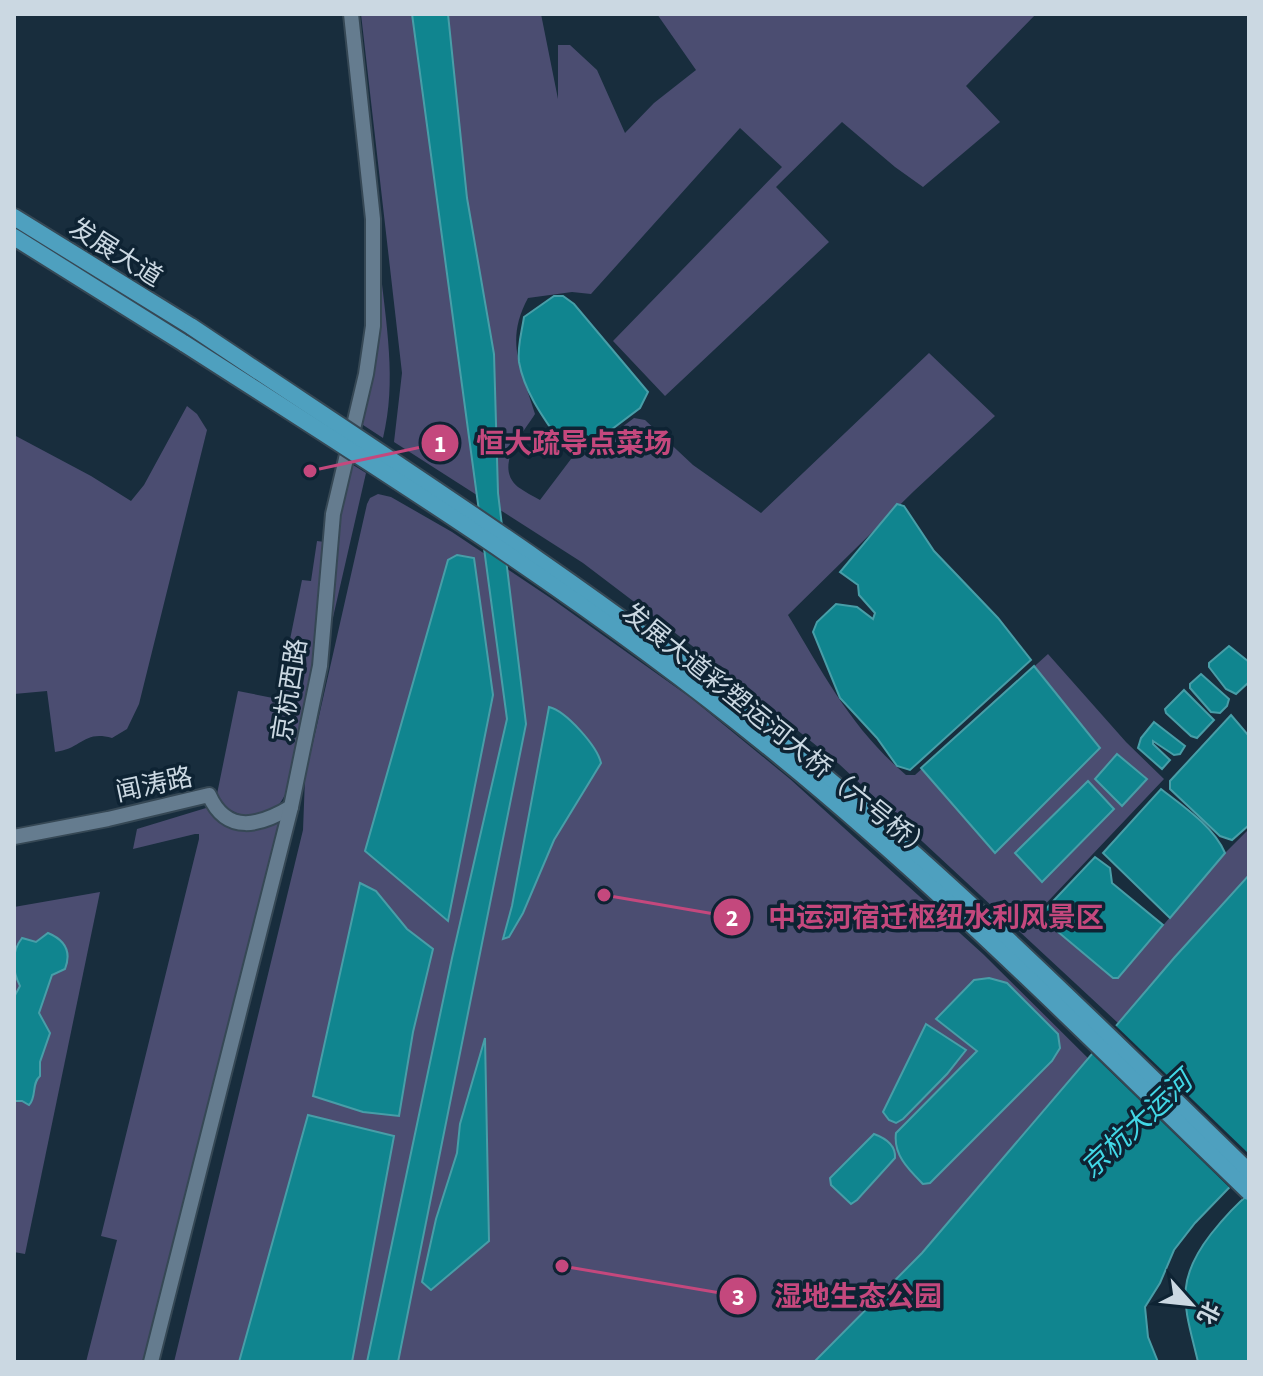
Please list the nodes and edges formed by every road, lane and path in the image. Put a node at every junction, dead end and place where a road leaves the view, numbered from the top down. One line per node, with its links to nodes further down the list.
1 (351, 14): 6 (street, 京杭西路)
2 (14, 217): 4 (main road, 发展大道)
3 (14, 237): 5 (main road, 发展大道)
4 (192, 327): 8 (main road, 发展大道彩塑运河大桥（六号桥）, bridge)
5 (185, 344): 9 (main road, 发展大道彩塑运河大桥（六号桥）, bridge)
6 (291, 807): 7 (street, 闻涛路); 10 (street, 京杭西路)
7 (14, 837)
8 (1249, 1172)
9 (1249, 1192)
10 (151, 1362)

